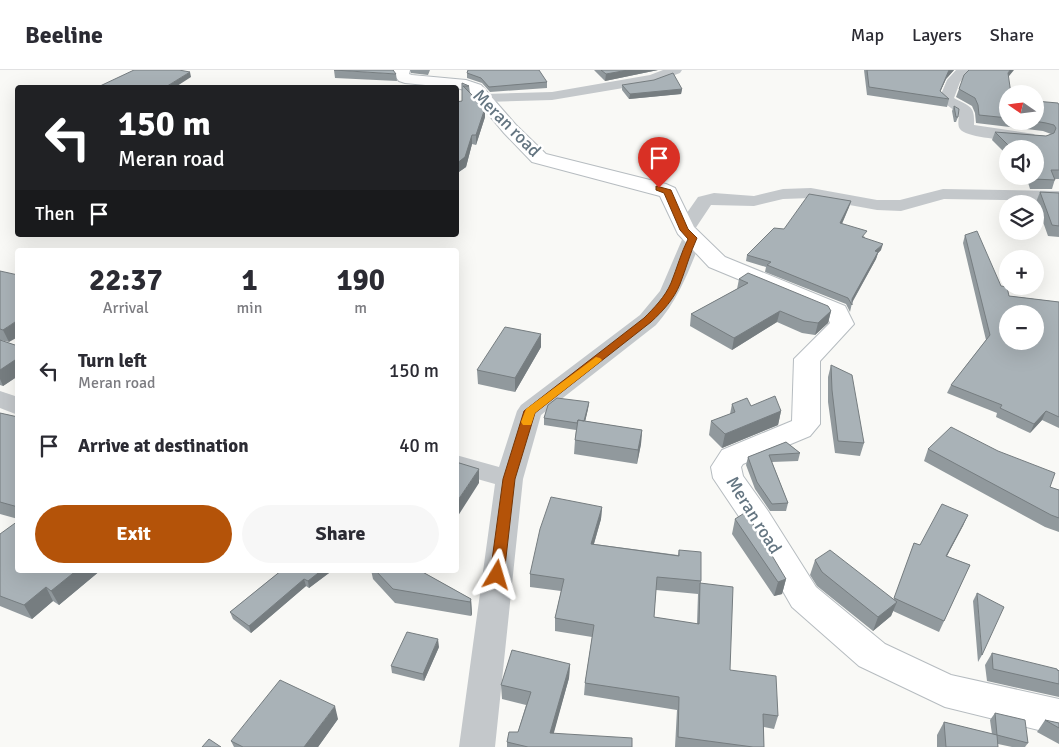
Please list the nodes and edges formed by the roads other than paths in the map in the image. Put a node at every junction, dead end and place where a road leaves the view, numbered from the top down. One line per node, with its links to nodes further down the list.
1 (402, 70): 4 (street, Meran road)
2 (675, 70): 4 (street)
3 (964, 70): 5 (street)
4 (484, 98): 7 (street, Meran road)
5 (1043, 138)
6 (1059, 196): 7 (street)
7 (688, 234): 11 (street); 12 (street, Meran road)
8 (0, 399): 9 (street)
9 (15, 406)
10 (459, 465): 11 (street)
11 (509, 479): 13 (street)
12 (1059, 717)
13 (477, 747)

